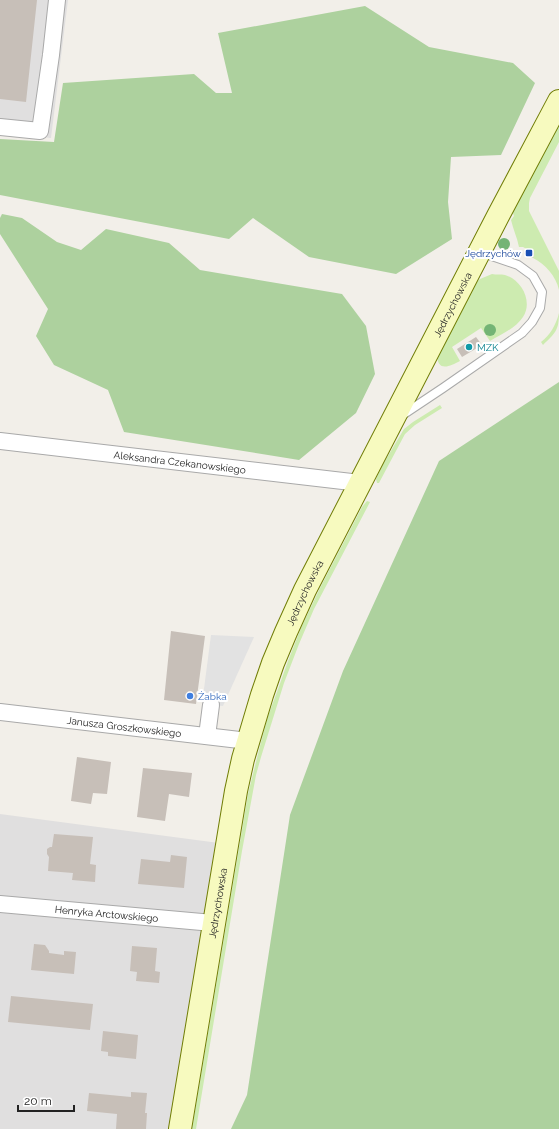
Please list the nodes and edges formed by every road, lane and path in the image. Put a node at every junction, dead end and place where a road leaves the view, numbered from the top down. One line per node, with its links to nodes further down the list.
1 (57, 0): 3 (street)
2 (559, 101): 4 (main road, Jędrzychowska)
3 (0, 127)
4 (479, 252): 5 (main road, Jędrzychowska); 5 (lane)
5 (390, 423): 7 (main road, Jędrzychowska)
6 (0, 441): 7 (street, Aleksandra Czekanowskiego)
7 (360, 483): 11 (main road, Jędrzychowska)
8 (211, 705): 10 (street)
9 (0, 712): 10 (street, Janusza Groszkowskiego)
10 (206, 736): 11 (street, Janusza Groszkowskiego)
11 (248, 741): 13 (main road, Jędrzychowska)
12 (0, 904): 13 (street, Henryka Arctowskiego)
13 (213, 923): 14 (main road, Jędrzychowska)
14 (180, 1129)

